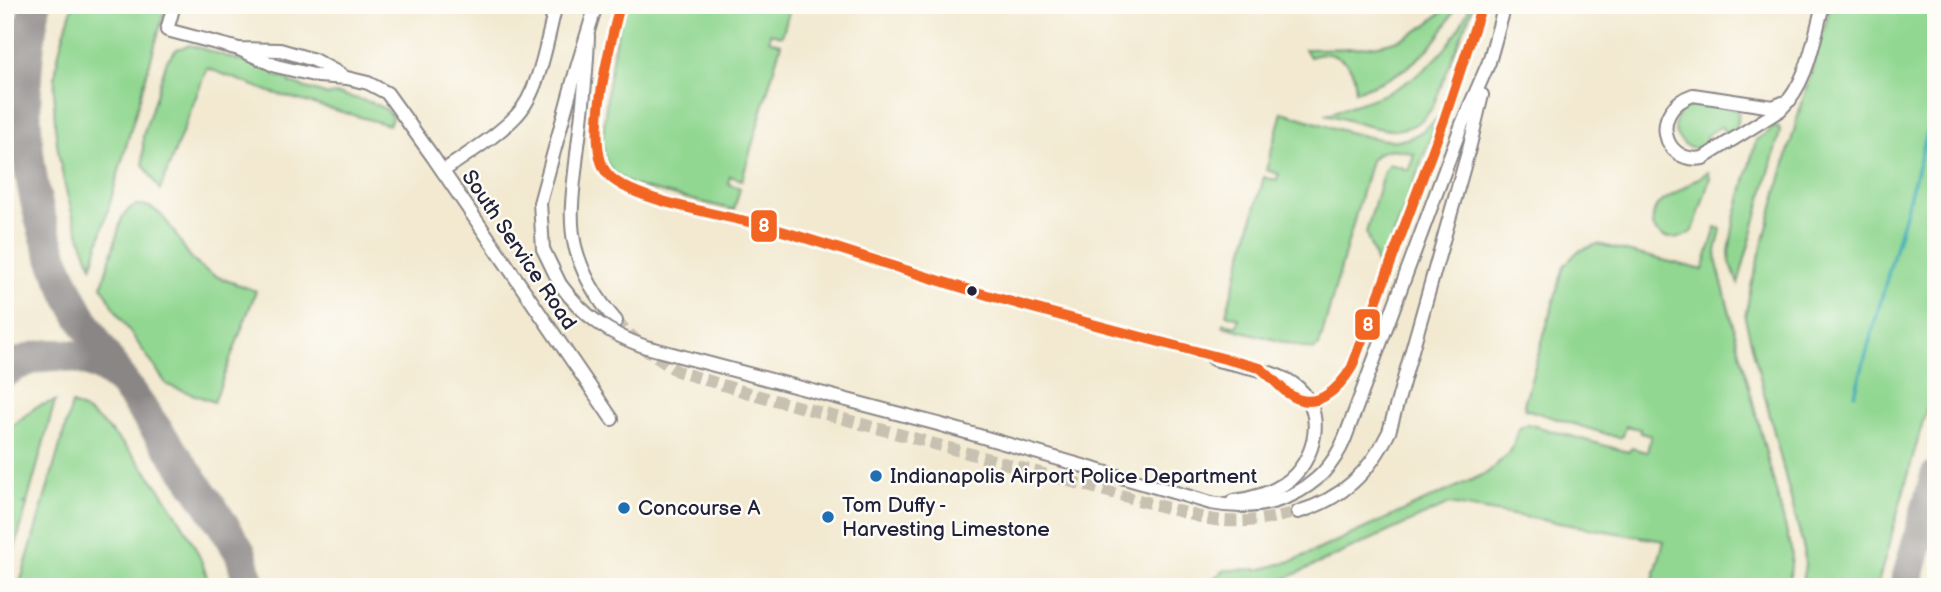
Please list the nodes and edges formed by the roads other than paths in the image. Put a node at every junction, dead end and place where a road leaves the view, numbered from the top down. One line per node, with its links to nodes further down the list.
1 (174, 5): 9 (street)
2 (556, 5): 9 (street, South Service Road)
3 (596, 5): 6 (street)
4 (1505, 5): 7 (street)
5 (1824, 5): 8 (street)
6 (588, 36): 10 (street); 13 (street, bridge)
7 (1489, 62): 13 (street); 14 (street)
8 (1790, 100): 8 (street)
9 (443, 171): 12 (street, South Service Road)
10 (616, 321)
11 (1213, 359): 13 (street)
12 (612, 419)
13 (1211, 503)
14 (1298, 512)

